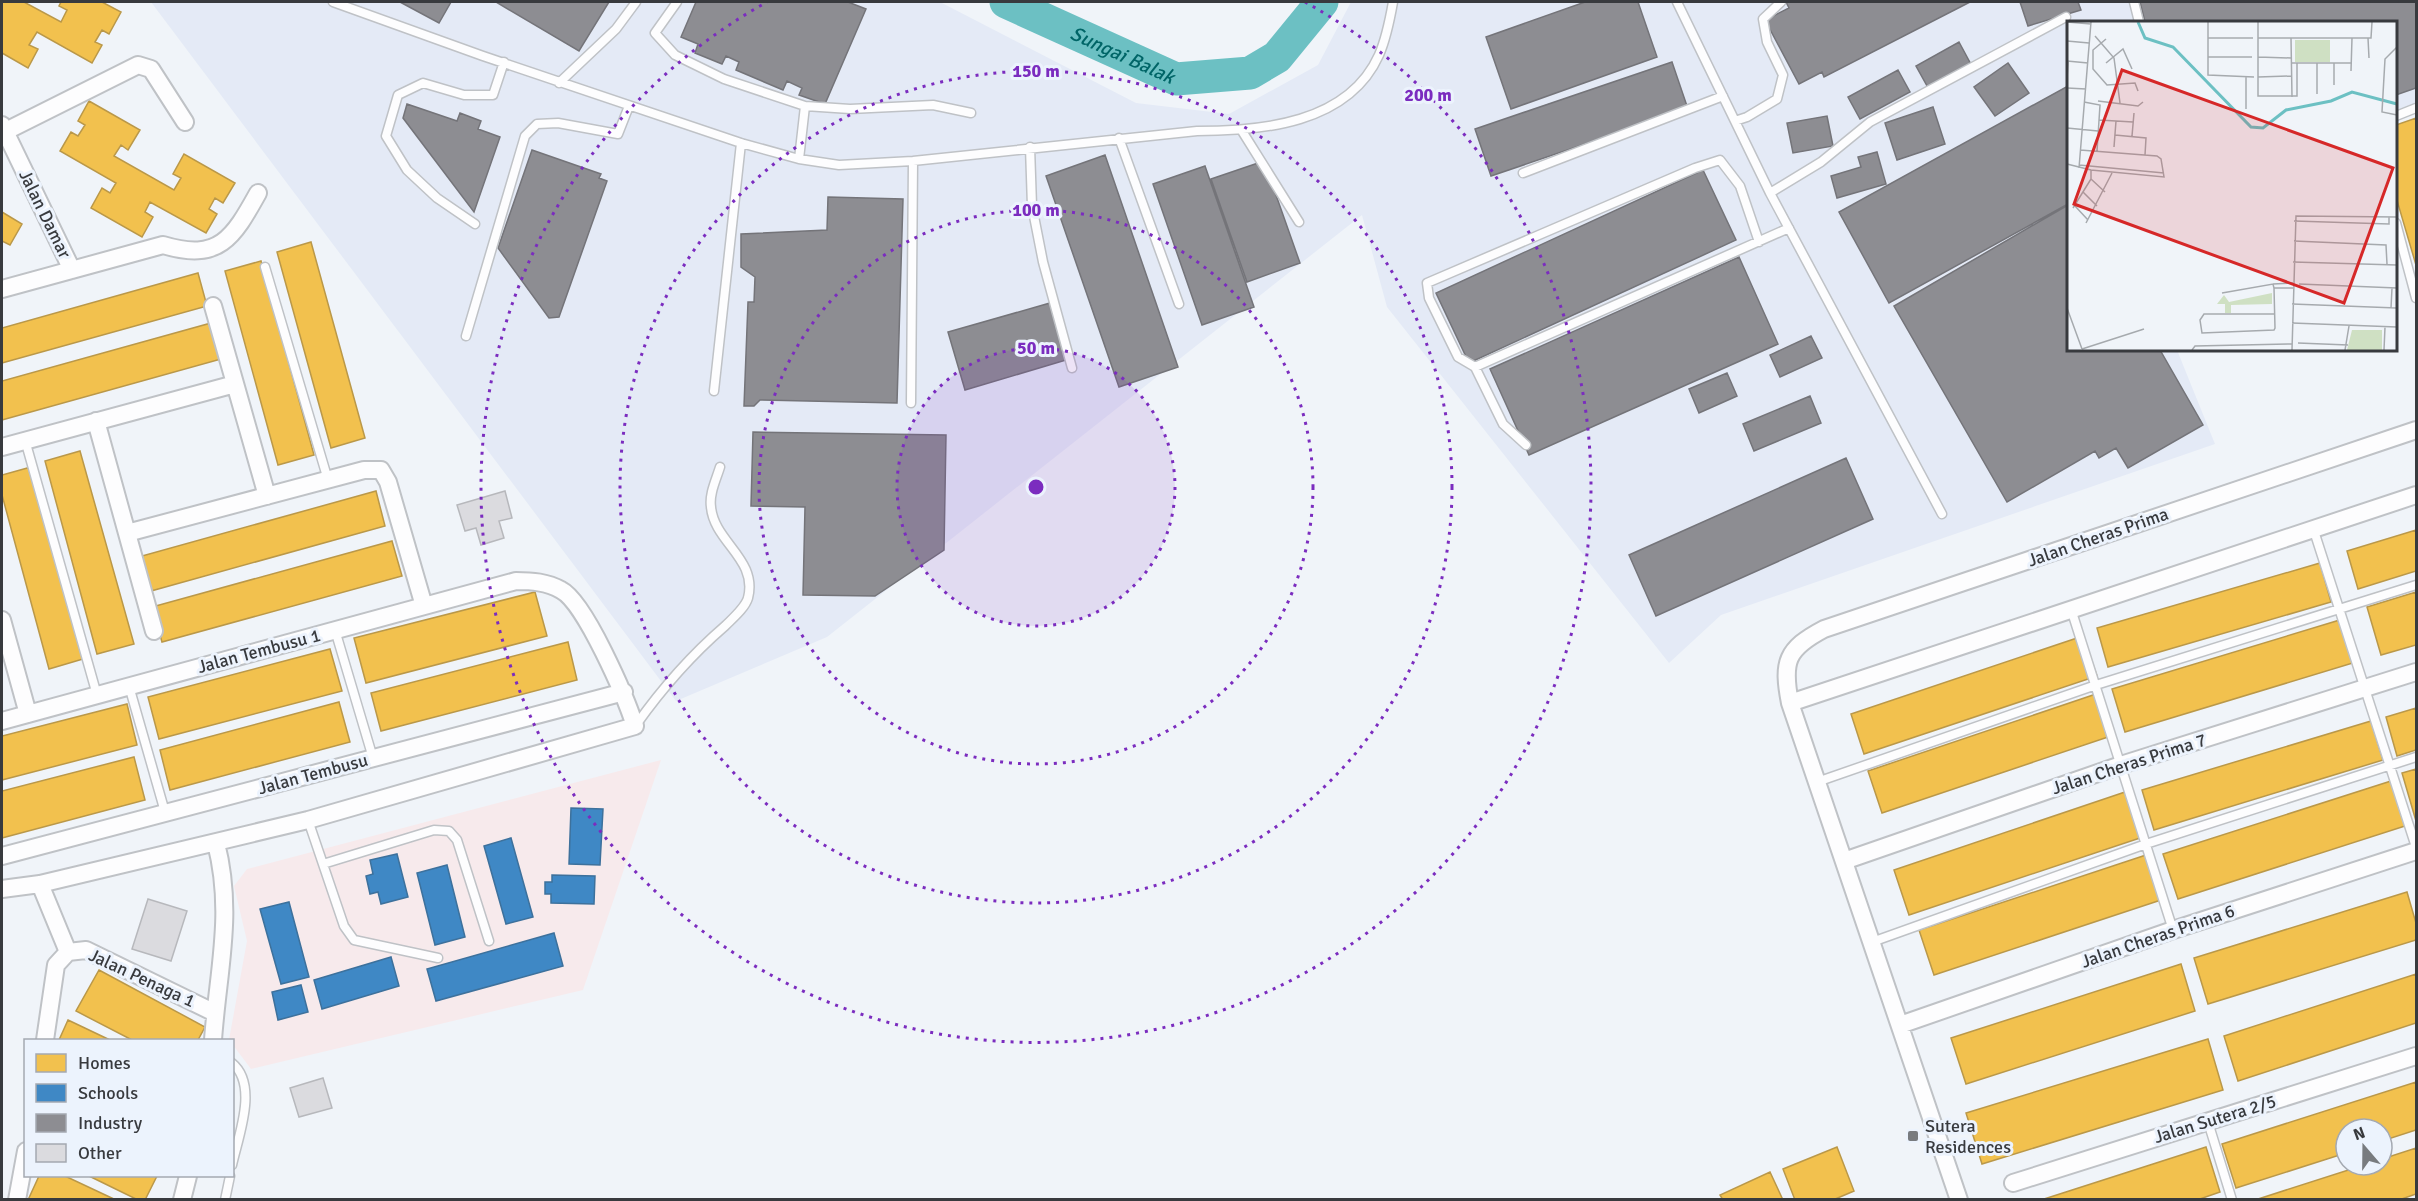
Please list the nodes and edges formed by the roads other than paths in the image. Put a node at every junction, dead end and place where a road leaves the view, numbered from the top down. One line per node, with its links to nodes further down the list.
1 (333, 2): 10 (lane)
2 (636, 2): 11 (lane)
3 (677, 2): 14 (lane)
4 (1393, 2): 21 (lane)
5 (1677, 2): 12 (lane)
6 (1781, 2): 18 (lane)
7 (2134, 2): 9 (lane)
8 (2066, 17): 29 (lane)
9 (2139, 21)
10 (504, 62): 11 (lane); 31 (lane)
11 (559, 83): 13 (lane)
12 (1723, 96): 18 (lane); 27 (lane)
13 (629, 106): 23 (lane); 41 (lane)
14 (806, 106): 16 (lane); 25 (lane)
15 (2416, 108): 17 (lane)
16 (971, 113)
17 (2397, 116)
18 (1735, 121): 29 (lane)
19 (185, 122): 20 (street)
20 (3, 130): 36 (street, Jalan Damar)
21 (1242, 131): 22 (lane); 30 (lane)
22 (1119, 138): 24 (lane); 39 (lane)
23 (741, 143): 25 (lane); 45 (lane)
24 (1030, 147): 26 (lane); 43 (lane)
25 (799, 159): 26 (lane)
26 (913, 161): 46 (lane)
27 (1523, 173)
28 (258, 193): 36 (street)
29 (1770, 193): 33 (lane)
30 (1299, 222)
31 (475, 224)
32 (2397, 227): 38 (lane)
33 (1790, 228): 34 (lane); 56 (lane)
34 (1759, 242): 42 (lane); 42 (lane)
35 (265, 267): 53 (lane)
36 (72, 270): 37 (street)
37 (2, 289)
38 (2416, 298)
39 (1179, 304)
40 (213, 306): 44 (street)
41 (466, 336)
42 (1474, 367): 50 (lane)
43 (1072, 368)
44 (235, 384): 47 (street); 55 (street)
45 (714, 391)
46 (911, 403)
47 (96, 421): 49 (street); 58 (street)
48 (2416, 430): 72 (street, Jalan Cheras Prima)
49 (26, 441): 51 (street); 71 (lane)
50 (1526, 445)
51 (2, 447)
52 (720, 467): 75 (lane)
53 (328, 480): 55 (street); 60 (street)
54 (2416, 495): 57 (street)
55 (267, 496): 58 (street)
56 (1942, 514)
57 (2314, 531): 61 (street); 62 (lane)
58 (127, 534): 65 (street)
59 (2416, 585): 62 (lane)
60 (424, 606): 64 (street, Jalan Tembusu 1); 70 (street, Jalan Tembusu 1)
61 (2072, 609): 67 (lane); 72 (street)
62 (2340, 610): 67 (lane); 69 (lane)
63 (2, 620): 73 (street)
64 (335, 630): 68 (street, Jalan Tembusu 1); 77 (lane)
65 (154, 631)
66 (2416, 672): 69 (street, Jalan Cheras Prima 7)
67 (2096, 685): 78 (lane); 80 (lane)
68 (129, 686): 71 (street, Jalan Tembusu 1); 81 (lane)
69 (2365, 688): 78 (street, Jalan Cheras Prima 7); 79 (lane)
70 (624, 692): 75 (street); 77 (street, Jalan Tembusu)
71 (97, 695): 73 (street, Jalan Tembusu 1)
72 (1790, 703): 80 (street)
73 (28, 714): 74 (street, Jalan Tembusu 1)
74 (2, 721)
75 (635, 726): 82 (street)
76 (2416, 757): 79 (lane)
77 (373, 758): 81 (street, Jalan Tembusu)
78 (2121, 765): 84 (lane); 87 (street, Jalan Cheras Prima 7)
79 (2390, 765): 84 (lane); 85 (lane)
80 (1817, 782): 87 (street)
81 (165, 812): 86 (street, Jalan Tembusu)
82 (308, 820): 83 (street); 88 (lane)
83 (216, 843): 89 (street); 96 (street)
84 (2146, 844): 91 (lane); 93 (lane)
85 (2416, 849): 91 (street, Jalan Cheras Prima 6)
86 (2, 856)
87 (1844, 861): 93 (street)
88 (323, 864): 92 (lane); 95 (lane)
89 (40, 884): 90 (street); 94 (street)
90 (2, 889)
91 (2174, 930): 97 (street, Jalan Cheras Prima 6)
92 (489, 941)
93 (1872, 942): 97 (street)
94 (68, 952): 96 (street, Jalan Penaga 1); 98 (street)
95 (438, 958)
96 (215, 1013): 99 (street)
97 (1900, 1025): 108 (street)
98 (45, 1039)
99 (213, 1039)
100 (2416, 1056): 102 (street, Jalan Sutera 2/5)
101 (234, 1065): 103 (lane)
102 (2208, 1122): 107 (street, Jalan Sutera 2/5); 112 (lane)
103 (234, 1156)
104 (24, 1162): 109 (street)
105 (188, 1177): 110 (street)
106 (230, 1177): 111 (lane)
107 (2013, 1183)
108 (1954, 1198)
109 (17, 1200)
110 (182, 1200)
111 (225, 1200)
112 (2232, 1200)

